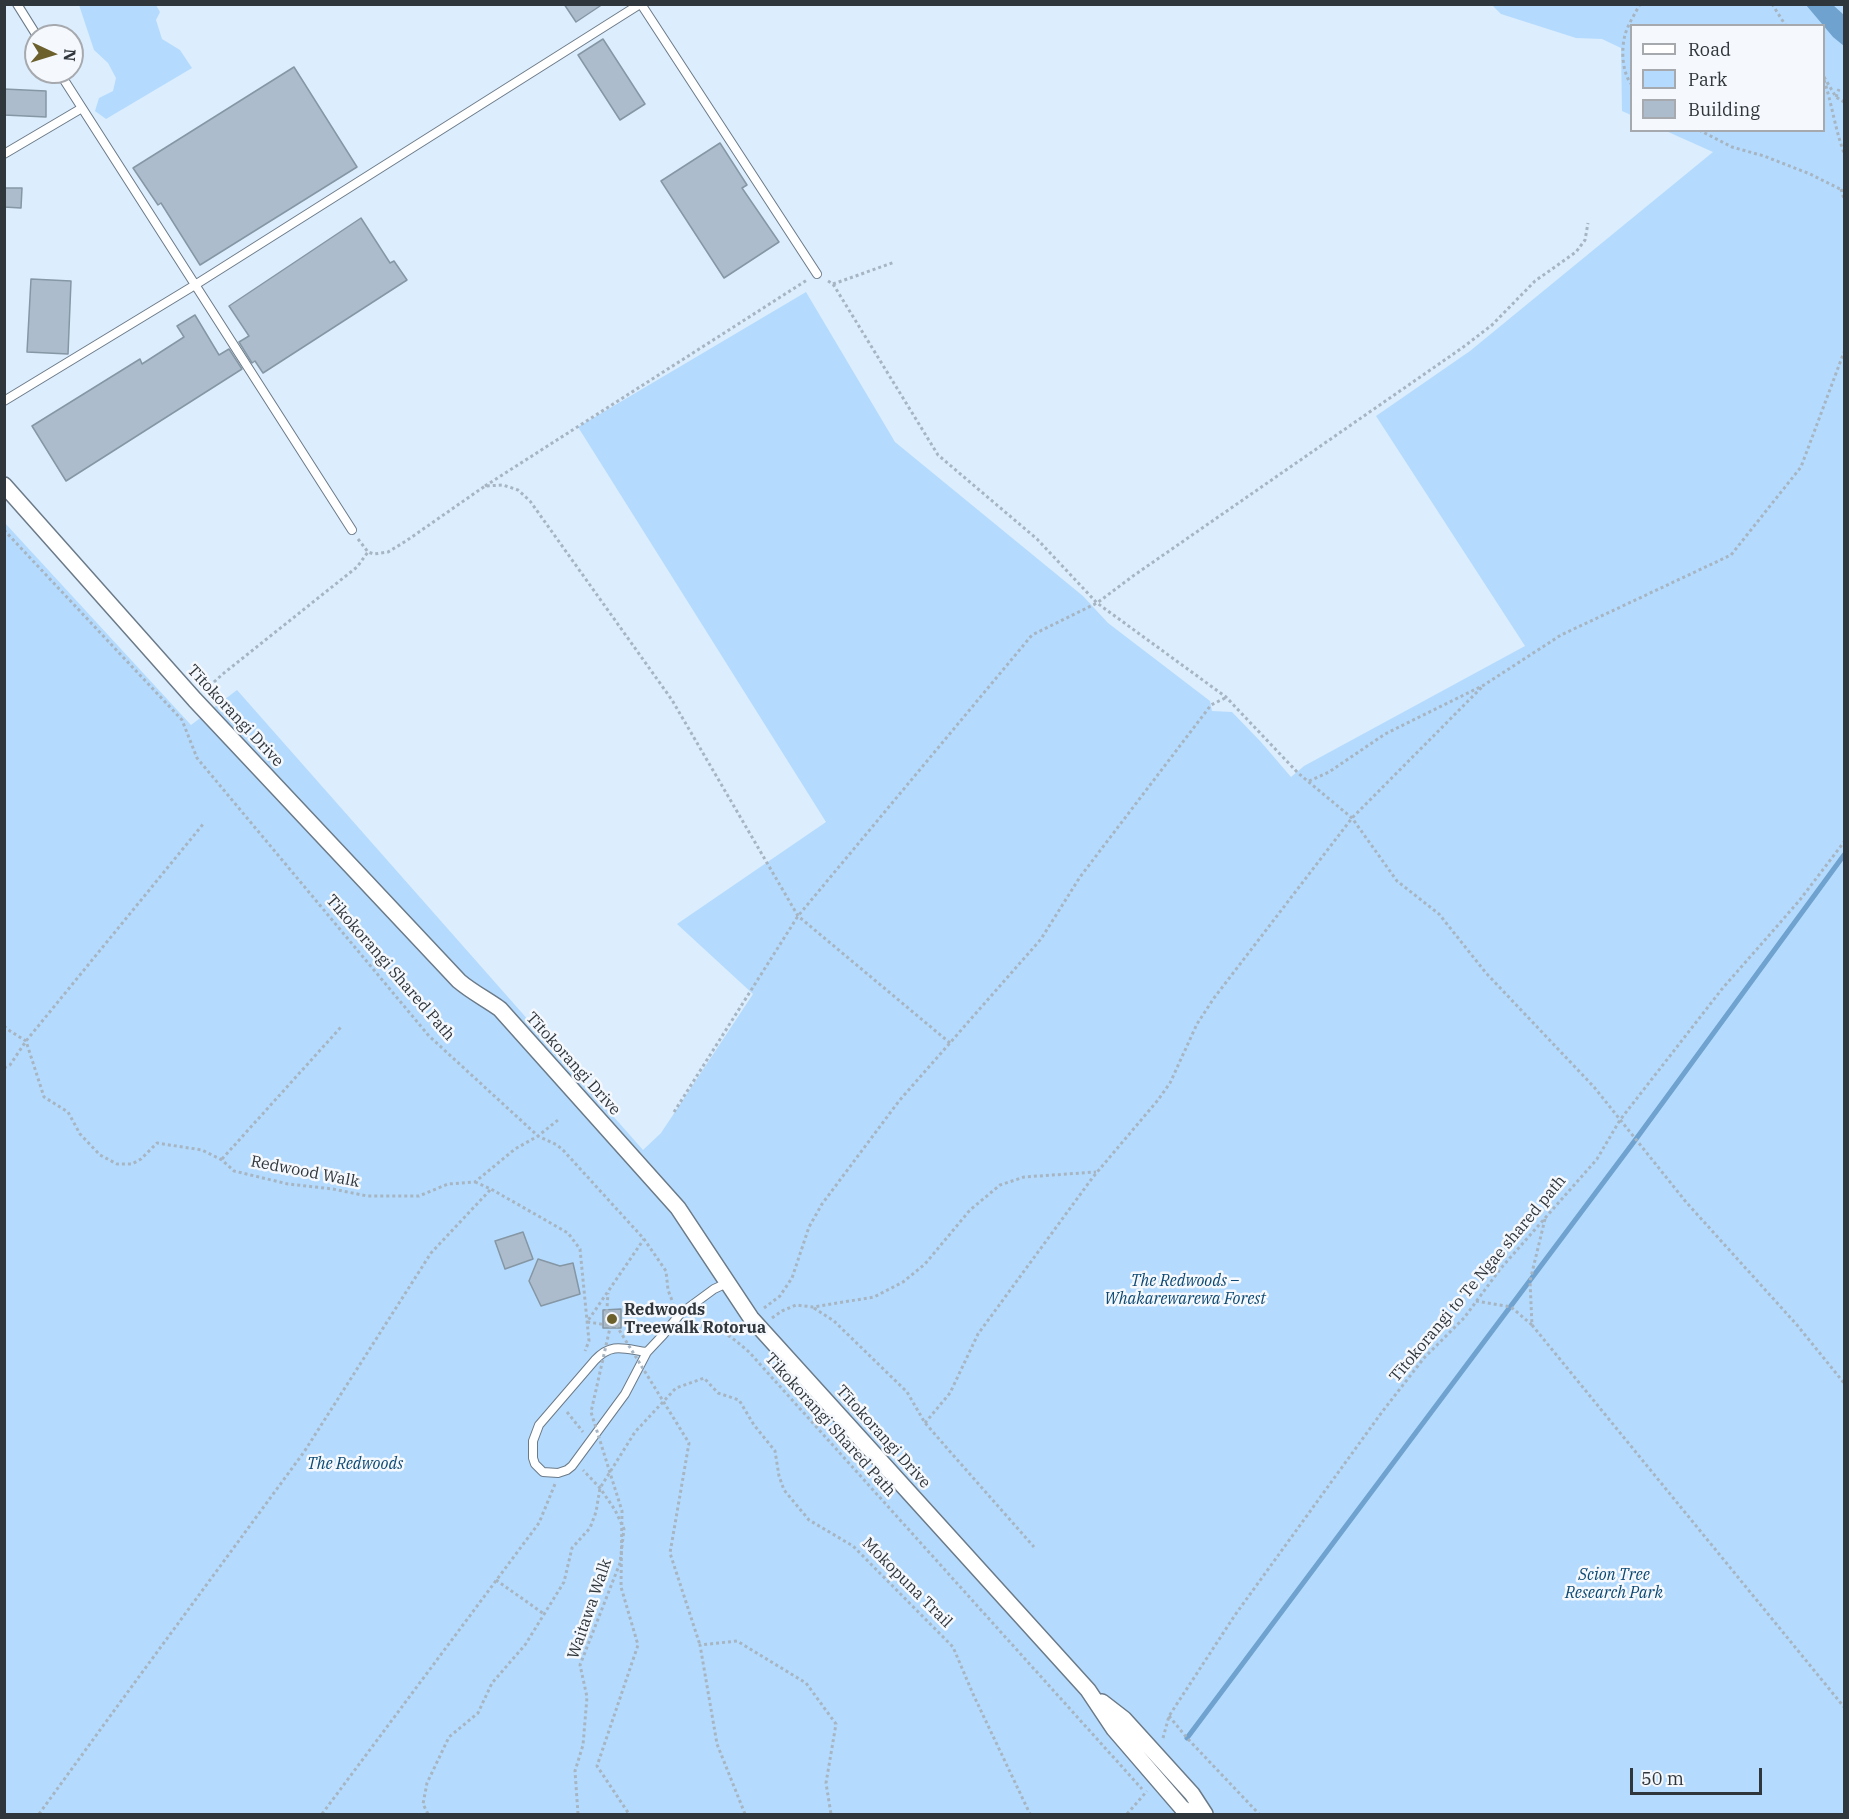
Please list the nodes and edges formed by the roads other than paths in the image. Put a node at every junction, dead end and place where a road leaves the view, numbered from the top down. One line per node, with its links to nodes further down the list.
1 (17, 4): 3 (lane)
2 (640, 4): 7 (lane); 8 (lane)
3 (30, 24)
4 (66, 84): 5 (lane)
5 (81, 108): 6 (lane); 8 (lane)
6 (4, 154)
7 (817, 274)
8 (195, 285): 9 (lane); 11 (lane)
9 (4, 401)
10 (4, 485): 12 (street, Tītokorangi Drive)
11 (352, 530)
12 (727, 1283): 13 (lane); 14 (street, Tītokorangi Drive)
13 (646, 1352): 13 (lane)
14 (1088, 1690): 15 (street, Tītokorangi Drive); 16 (street, Tītokorangi Drive)
15 (1192, 1815)
16 (1205, 1815)

